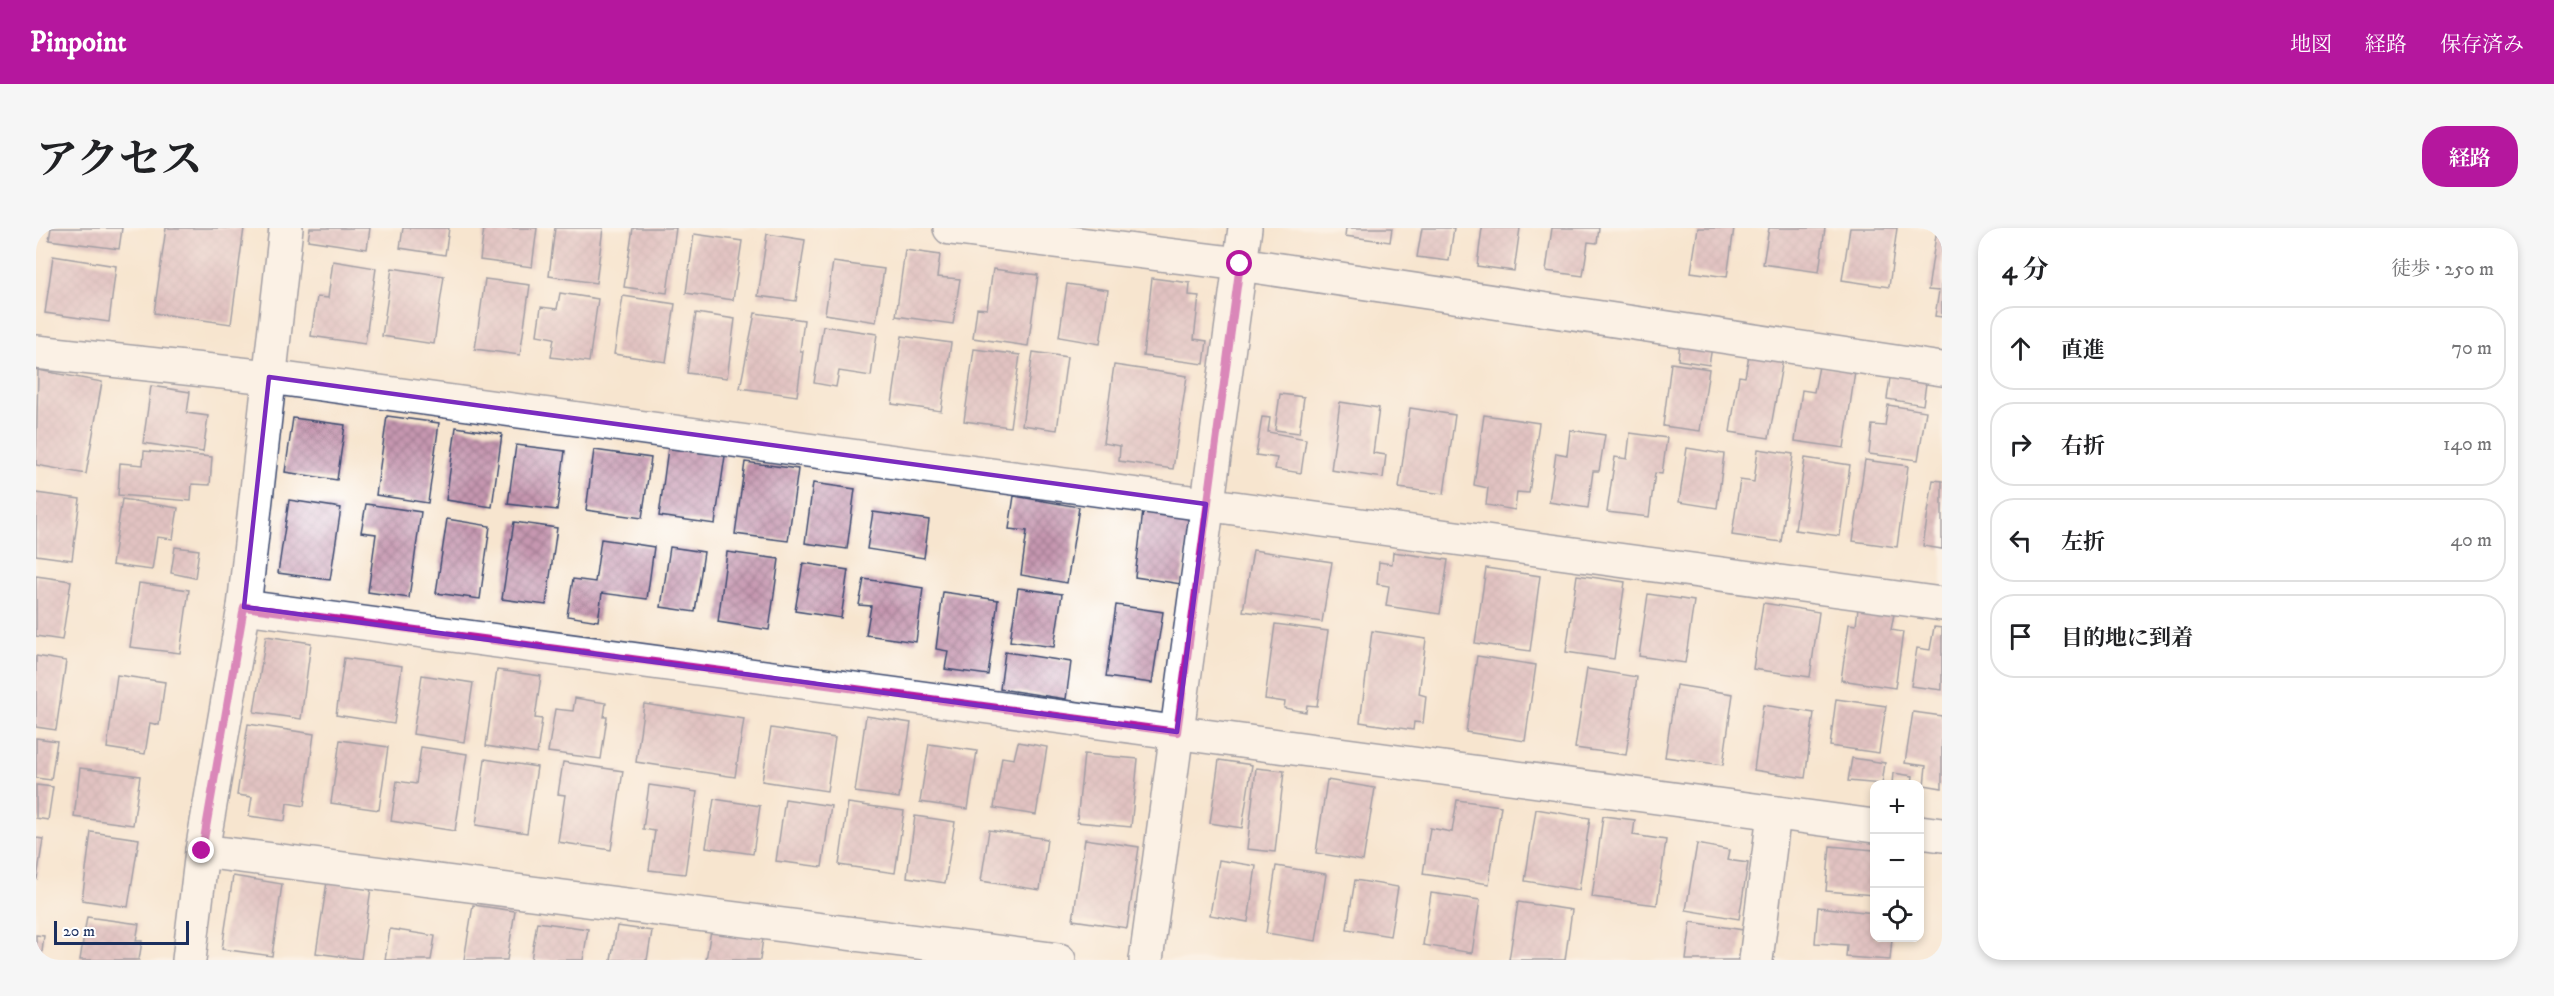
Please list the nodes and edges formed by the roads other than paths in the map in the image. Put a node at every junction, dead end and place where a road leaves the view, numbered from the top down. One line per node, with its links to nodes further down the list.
1 (286, 228): 7 (street)
2 (950, 228): 4 (street)
3 (1245, 228): 4 (street)
4 (1240, 264): 6 (street); 8 (street)
5 (36, 352): 7 (street)
6 (1942, 369)
7 (269, 376): 8 (street); 10 (street)
8 (1206, 504): 9 (street); 11 (street)
9 (1942, 604)
10 (244, 607): 11 (street); 16 (street)
11 (1177, 732): 12 (street); 19 (street)
12 (1774, 813): 13 (street); 20 (street)
13 (1870, 825)
14 (1924, 833): 15 (street)
15 (1942, 836)
16 (202, 851): 17 (street); 18 (street)
17 (189, 960)
18 (1059, 960)
19 (1146, 960)
20 (1756, 960)

